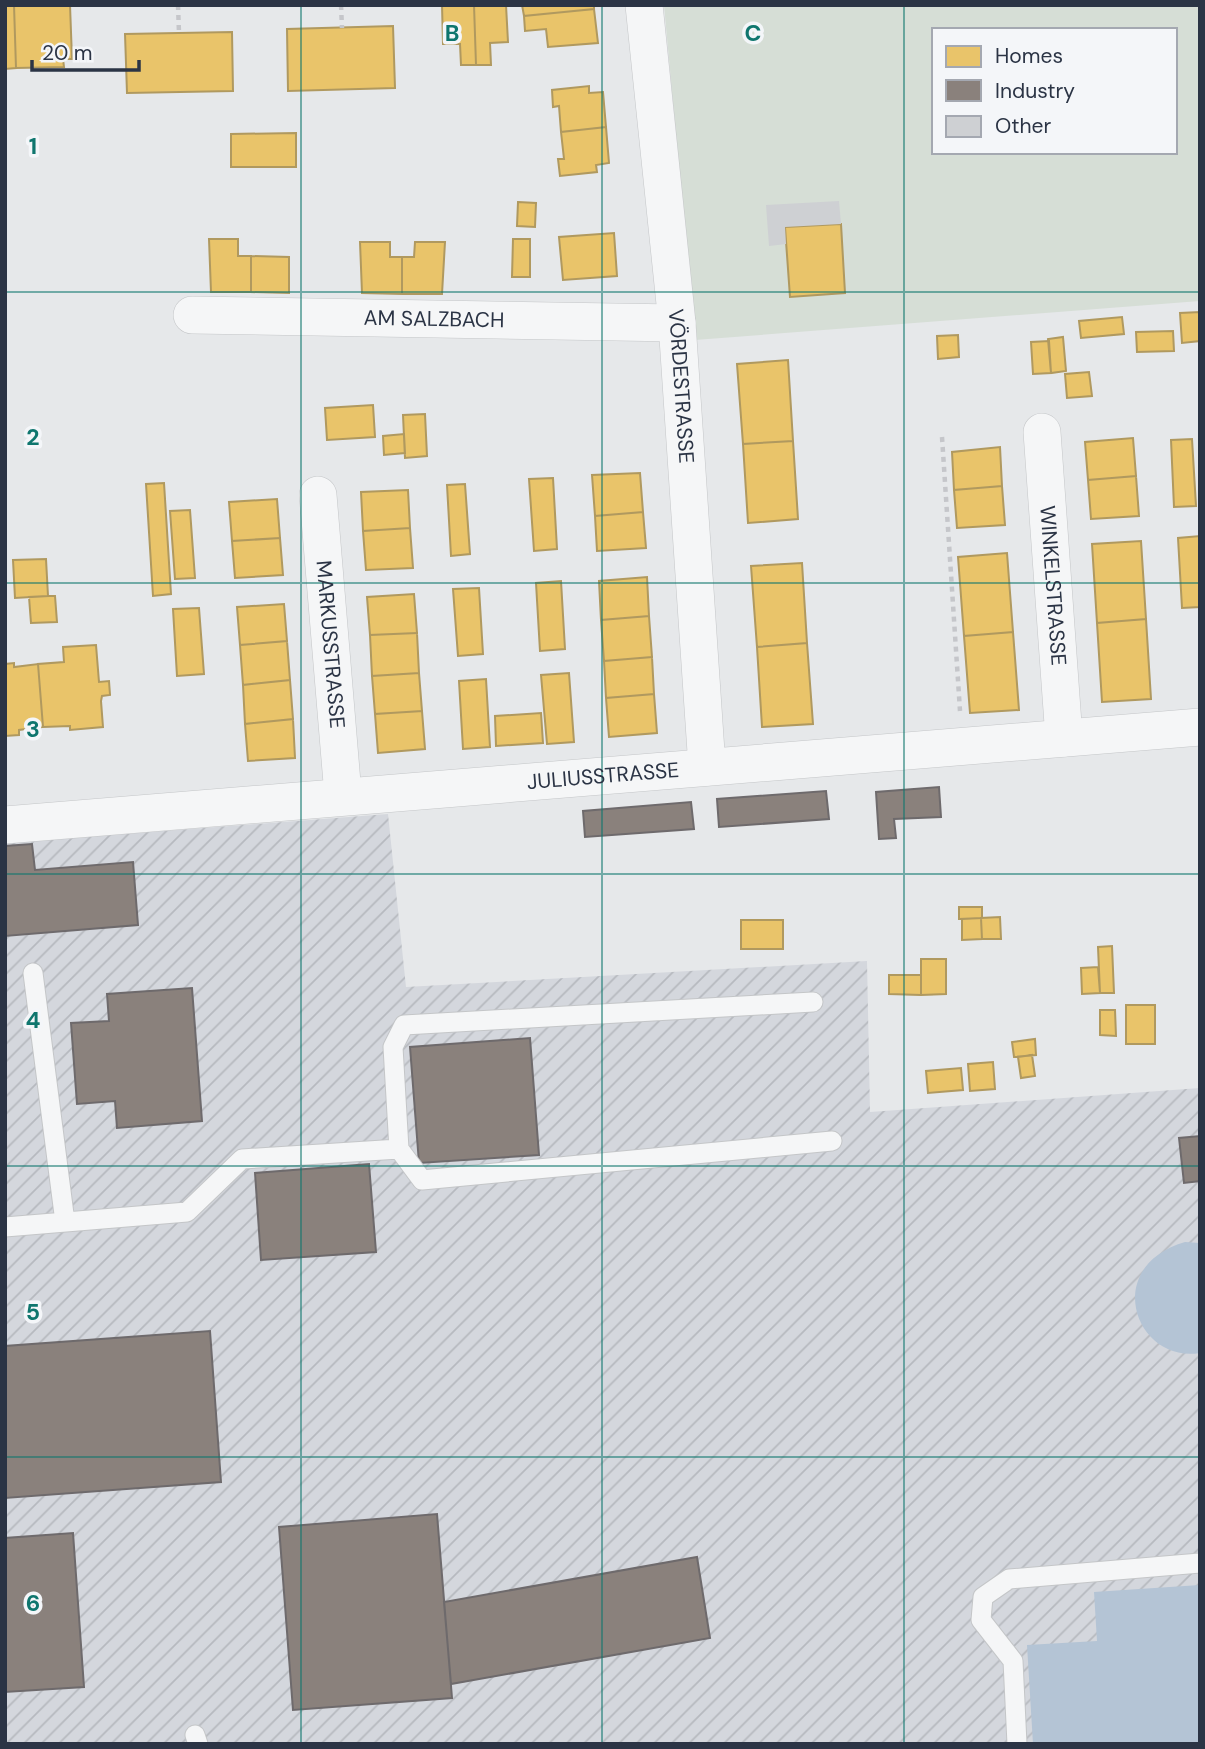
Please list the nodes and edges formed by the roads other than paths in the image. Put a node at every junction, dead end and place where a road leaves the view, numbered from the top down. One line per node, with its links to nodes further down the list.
1 (644, 5): 3 (street, VÖRDESTRASSE)
2 (192, 315): 3 (street, AM SALZBACH)
3 (677, 323): 8 (street, VÖRDESTRASSE)
4 (1042, 432): 7 (street, WINKELSTRASSE)
5 (318, 495): 9 (street, MARKUSSTRASSE)
6 (1200, 727): 7 (street, JULIUSSTRASSE)
7 (1064, 738): 8 (street, JULIUSSTRASSE)
8 (707, 767): 9 (street, JULIUSSTRASSE)
9 (343, 795): 10 (street, JULIUSSTRASSE)
10 (5, 825)
11 (33, 973): 15 (lane)
12 (813, 1002): 14 (lane)
13 (832, 1141): 14 (lane)
14 (399, 1149): 15 (lane)
15 (65, 1222): 16 (lane)
16 (5, 1227)
17 (1200, 1563): 18 (lane)
18 (1017, 1744)

